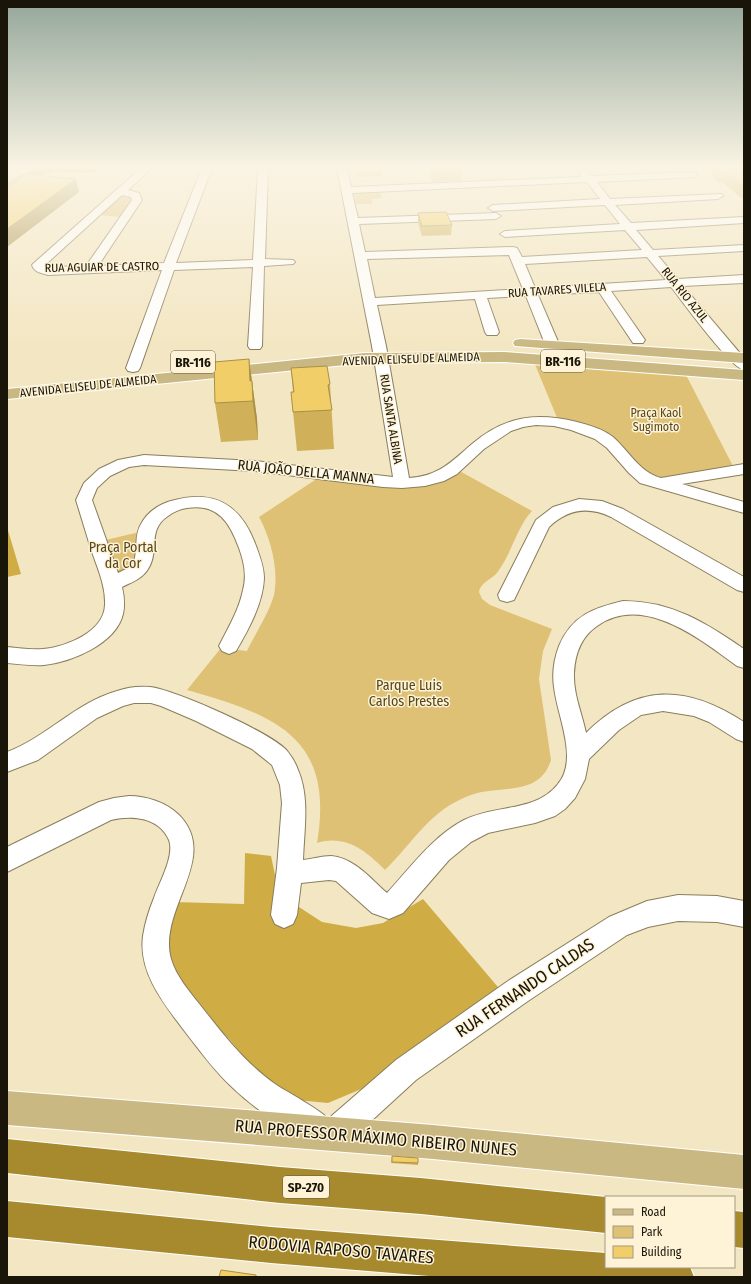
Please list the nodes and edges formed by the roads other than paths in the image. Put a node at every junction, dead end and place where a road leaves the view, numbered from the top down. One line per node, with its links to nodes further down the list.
1 (80, 228): 17 (street, RUA AGUIAR DE CASTRO)
2 (118, 228): 17 (street)
3 (184, 228): 16 (street)
4 (260, 228): 15 (street)
5 (354, 228): 12 (street, RUA SANTA ALBINA)
6 (503, 228): 9 (street)
7 (612, 228): 9 (street)
8 (629, 228): 11 (street, RUA RIO AZUL)
9 (506, 234): 13 (street)
10 (744, 248): 11 (street)
11 (651, 253): 13 (street); 19 (street, RUA RIO AZUL)
12 (360, 256): 13 (street); 23 (street, RUA SANTA ALBINA)
13 (515, 256): 21 (street)
14 (289, 262): 15 (street, RUA AGUIAR DE CASTRO)
15 (258, 263): 16 (street, RUA AGUIAR DE CASTRO); 28 (street)
16 (169, 266): 17 (street, RUA AGUIAR DE CASTRO); 31 (street)
17 (90, 269)
18 (744, 279): 19 (street, RUA TAVARES VILELA)
19 (674, 282): 20 (street, RUA TAVARES VILELA); 30 (street, RUA RIO AZUL)
20 (602, 287): 21 (street, RUA TAVARES VILELA); 25 (street)
21 (531, 292): 22 (street, RUA TAVARES VILELA); 27 (street)
22 (480, 295): 23 (street, RUA TAVARES VILELA); 24 (street)
23 (370, 302): 29 (street, RUA SANTA ALBINA)
24 (488, 337): 27 (main road, AVENIDA ELISEU DE ALMEIDA / BR-116)
25 (638, 340)
26 (417, 344): 29 (main road, AVENIDA ELISEU DE ALMEIDA / BR-116)
27 (552, 344): 30 (main road, AVENIDA ELISEU DE ALMEIDA / BR-116)
28 (255, 346)
29 (380, 352): 31 (main road, AVENIDA ELISEU DE ALMEIDA / BR-116); 32 (main road, AVENIDA ELISEU DE ALMEIDA / BR-116); 34 (main road, AVENIDA ELISEU DE ALMEIDA / BR-116); 36 (street, RUA SANTA ALBINA)
30 (741, 360)
31 (134, 368): 33 (main road, AVENIDA ELISEU DE ALMEIDA / BR-116)
32 (744, 375)
33 (7, 381)
34 (7, 394)
35 (744, 469): 37 (street)
36 (402, 483): 37 (street, RUA JOÃO DELLA MANNA); 39 (street, RUA JOÃO DELLA MANNA)
37 (657, 483): 38 (street, RUA JOÃO DELLA MANNA)
38 (744, 508)
39 (111, 584): 42 (street); 43 (street, RUA JOÃO DELLA MANNA)
40 (744, 585): 41 (street)
41 (507, 595)
42 (229, 646)
43 (7, 655)
44 (744, 660): 46 (street)
45 (744, 733): 46 (street)
46 (579, 754): 49 (street)
47 (7, 762): 49 (street)
48 (7, 860): 53 (street)
49 (290, 868): 51 (street)
50 (744, 914): 53 (street, RUA FERNANDO CALDAS)
51 (284, 915)
52 (7, 1108): 53 (main road, RUA PROFESSOR MÁXIMO RIBEIRO NUNES)
53 (329, 1134): 55 (main road, RUA PROFESSOR MÁXIMO RIBEIRO NUNES)
54 (7, 1156): 56 (highway, SP-270)
55 (744, 1172)
56 (605, 1215)
57 (7, 1219): 58 (highway, RODOVIA RAPOSO TAVARES)
58 (675, 1277)

